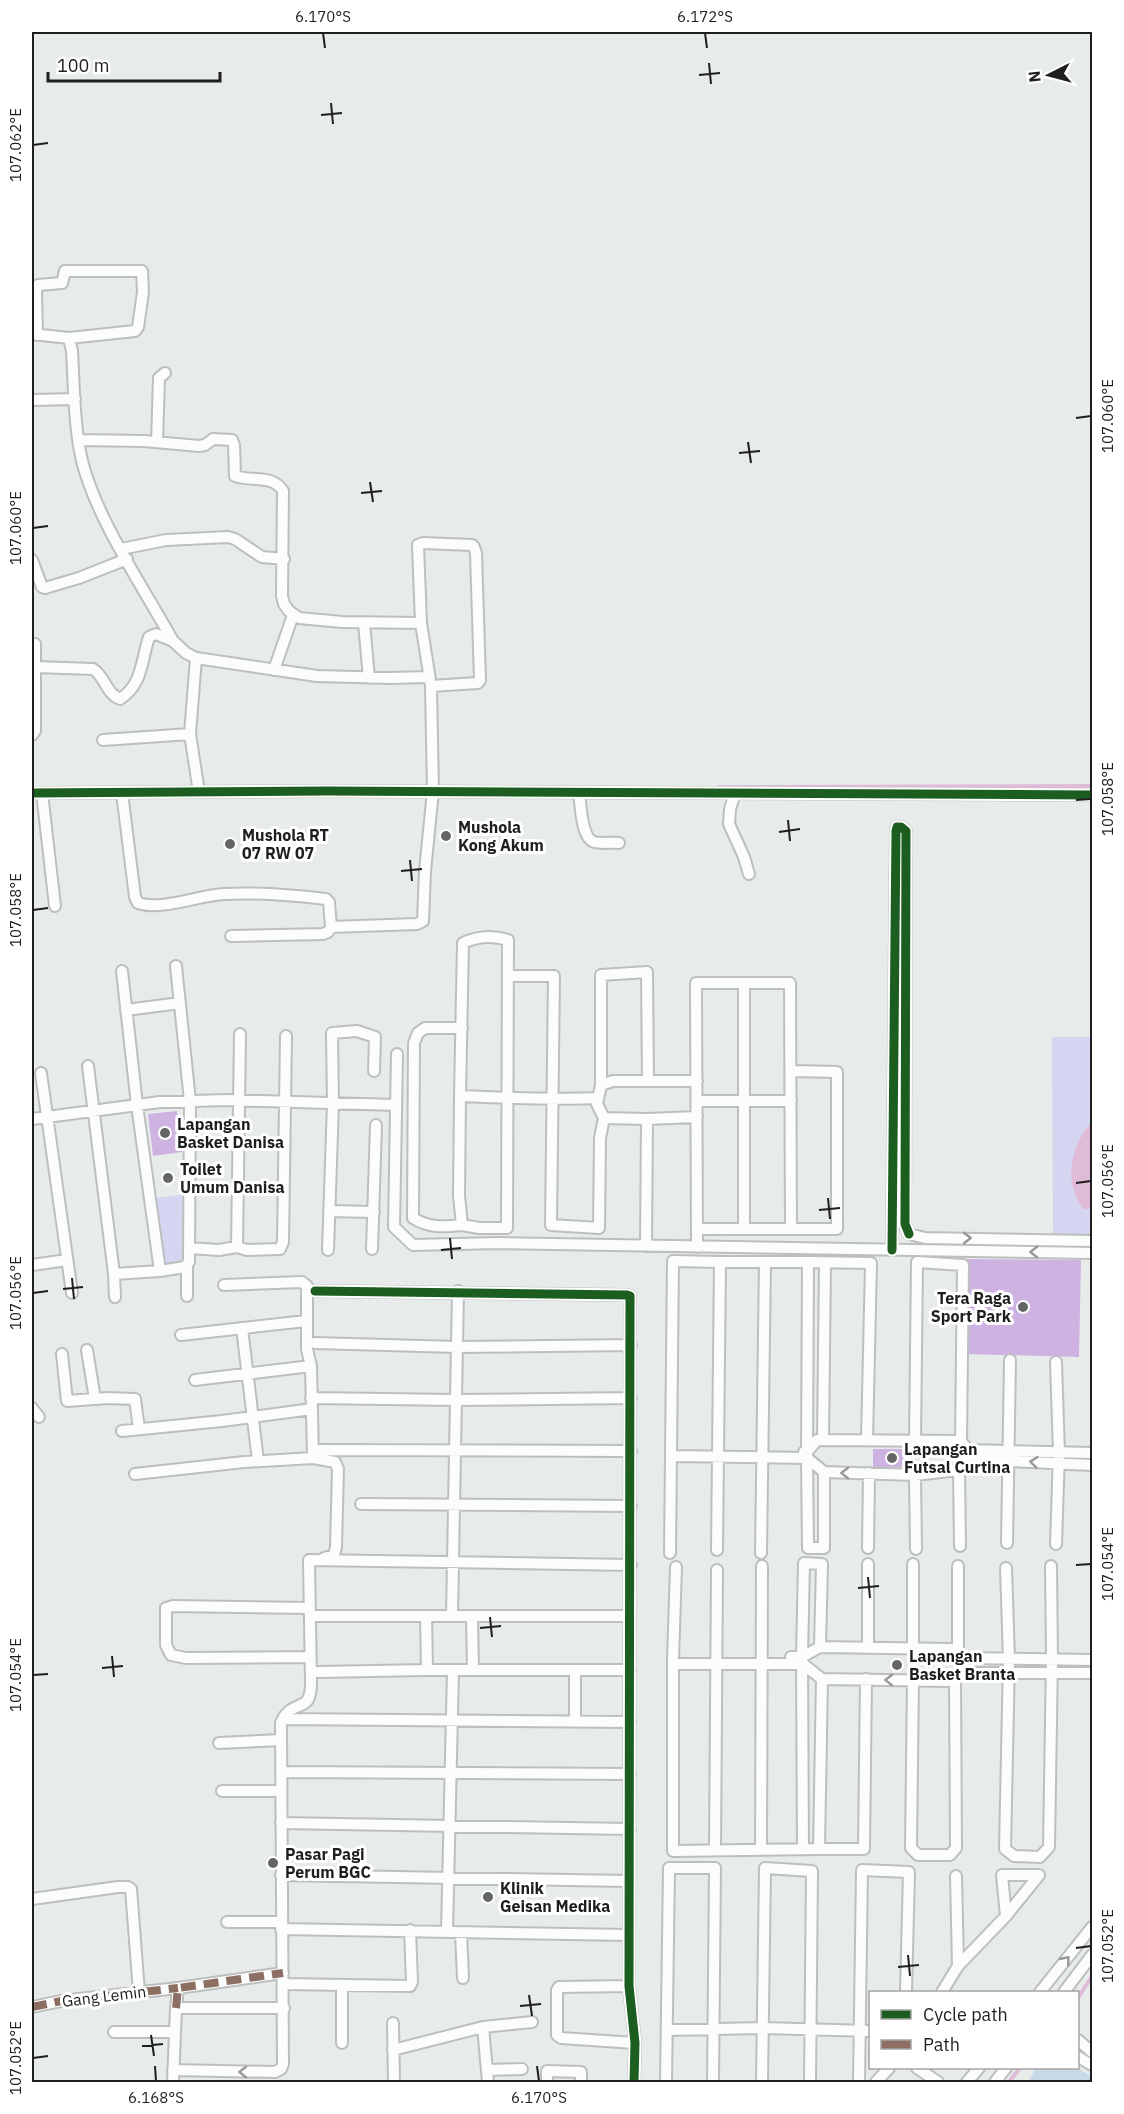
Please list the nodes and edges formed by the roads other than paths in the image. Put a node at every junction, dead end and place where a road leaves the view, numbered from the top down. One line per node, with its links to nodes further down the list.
1 (34, 334): 2 (street); 2 (street)
2 (69, 338): 4 (street)
3 (165, 373): 7 (street)
4 (75, 399): 5 (street); 6 (street)
5 (32, 400)
6 (79, 441): 7 (street); 8 (street)
7 (157, 442): 9 (street)
8 (124, 554): 9 (street); 10 (street); 14 (street)
9 (284, 560): 11 (street)
10 (32, 561)
11 (294, 615): 12 (street); 18 (street)
12 (364, 623): 13 (street); 19 (street)
13 (421, 623): 20 (street); 20 (street)
14 (173, 641): 16 (street); 17 (street)
15 (35, 644): 17 (street)
16 (196, 658): 18 (street); 21 (street)
17 (35, 667): 22 (street)
18 (274, 670): 19 (street)
19 (369, 678): 20 (street)
20 (429, 682): 24 (street)
21 (190, 734): 23 (street); 25 (street)
22 (32, 735)
23 (103, 740)
24 (433, 791): 25 (street); 28 (street); 34 (street)
25 (199, 792): 27 (street)
26 (37, 793): 27 (street); 33 (street)
27 (122, 793): 34 (street)
28 (579, 793): 29 (street); 31 (street)
29 (735, 793): 30 (street); 32 (street)
30 (1092, 795)
31 (619, 843)
32 (749, 874)
33 (55, 906)
34 (331, 927): 35 (street)
35 (231, 936)
36 (176, 966): 40 (street)
37 (122, 971): 41 (street)
38 (509, 976): 42 (street); 54 (street); 56 (street)
39 (744, 983): 48 (street); 51 (street); 60 (street)
40 (180, 1003): 41 (street); 57 (street)
41 (126, 1010): 64 (street)
42 (462, 1028): 53 (street); 75 (street)
43 (240, 1034): 58 (street)
44 (286, 1036): 62 (street)
45 (397, 1054): 65 (street)
46 (88, 1066): 66 (street)
47 (375, 1071): 63 (street)
48 (790, 1071): 61 (street); 78 (street)
49 (41, 1072): 67 (street)
50 (648, 1081): 51 (street); 52 (street); 52 (street)
51 (697, 1081): 59 (street)
52 (601, 1085): 55 (street)
53 (460, 1096): 54 (street); 75 (street)
54 (506, 1098): 56 (street); 75 (street)
55 (598, 1098): 56 (street); 69 (street)
56 (554, 1100): 69 (street)
57 (190, 1101): 58 (street); 64 (street); 84 (street)
58 (239, 1101): 62 (street); 82 (street)
59 (697, 1101): 60 (street); 68 (street)
60 (744, 1101): 61 (street); 77 (street)
61 (791, 1101): 78 (street)
62 (286, 1102): 63 (street); 82 (street)
63 (333, 1104): 65 (street); 73 (street)
64 (137, 1105): 66 (street); 96 (street)
65 (396, 1105): 81 (street)
66 (94, 1111): 67 (street); 97 (street)
67 (48, 1117): 70 (street); 89 (street)
68 (697, 1117): 71 (street); 76 (street)
69 (604, 1118): 71 (street)
70 (32, 1119)
71 (647, 1119): 81 (street)
72 (376, 1125): 74 (street)
73 (329, 1211): 74 (street); 86 (street)
74 (374, 1212): 85 (street)
75 (462, 1225)
76 (697, 1229): 77 (street); 83 (street)
77 (744, 1229): 78 (street)
78 (791, 1229)
79 (909, 1234): 80 (street, one-way to 80); 87 (street); 87 (street)
80 (1092, 1241)
81 (646, 1246): 83 (street)
82 (237, 1247): 84 (street)
83 (697, 1247): 87 (street)
84 (189, 1248): 94 (street)
85 (372, 1249)
86 (328, 1250)
87 (892, 1250): 88 (street, one-way to 87)
88 (1092, 1253)
89 (67, 1260): 95 (street); 101 (street)
90 (720, 1262): 91 (street); 132 (street); 133 (street)
91 (765, 1262): 92 (street); 135 (street)
92 (808, 1262): 93 (street); 137 (street)
93 (825, 1263): 126 (street); 127 (street)
94 (187, 1264): 96 (street); 102 (street)
95 (32, 1265)
96 (160, 1271): 97 (street)
97 (114, 1274): 103 (street)
98 (224, 1285): 104 (street)
99 (315, 1291): 100 (street)
100 (458, 1291): 108 (street); 109 (street)
101 (72, 1293)
102 (186, 1296)
103 (115, 1297)
104 (306, 1321): 105 (street); 114 (street)
105 (242, 1328): 106 (street); 115 (street)
106 (181, 1335)
107 (315, 1343): 109 (street)
108 (632, 1345): 109 (street); 117 (street)
109 (457, 1347): 119 (street)
110 (87, 1350): 118 (street)
111 (62, 1354): 118 (street)
112 (1010, 1360): 138 (street)
113 (1056, 1362): 139 (street)
114 (311, 1366): 115 (street); 120 (street)
115 (246, 1374): 116 (street); 123 (street)
116 (195, 1380)
117 (631, 1398): 119 (street); 131 (street)
118 (95, 1399): 124 (street)
119 (457, 1400): 120 (street); 129 (street)
120 (311, 1403): 123 (street); 134 (street)
121 (32, 1408): 122 (street)
122 (39, 1417)
123 (253, 1417): 124 (street); 140 (street)
124 (139, 1429): 125 (street)
125 (122, 1431)
126 (823, 1440): 127 (street); 137 (street)
127 (867, 1440): 128 (street)
128 (915, 1440): 130 (street); 130 (street)
129 (456, 1450): 131 (street); 134 (street); 148 (street)
130 (965, 1450): 138 (street); 142 (street)
131 (631, 1451): 149 (street)
132 (672, 1453): 133 (street); 156 (street)
133 (719, 1453): 135 (street); 154 (street)
134 (316, 1454): 140 (street); 158 (street)
135 (762, 1454): 137 (street); 157 (street)
136 (1092, 1454): 139 (street)
137 (807, 1455): 143 (street); 143 (street)
138 (1008, 1455): 139 (street); 150 (street)
139 (1058, 1459): 141 (street); 151 (street)
140 (258, 1461): 145 (street)
141 (1092, 1465)
142 (959, 1470): 146 (street); 152 (street)
143 (824, 1472): 144 (street, one-way to 143)
144 (869, 1473): 146 (street); 153 (street)
145 (135, 1474)
146 (915, 1475): 155 (street)
147 (361, 1504): 148 (street)
148 (455, 1504): 149 (street); 159 (street)
149 (631, 1506): 162 (street)
150 (1007, 1542)
151 (1056, 1544)
152 (960, 1546)
153 (868, 1548)
154 (717, 1550)
155 (915, 1550)
156 (670, 1553)
157 (761, 1553)
158 (318, 1559): 159 (street); 169 (street)
159 (454, 1562): 162 (street); 170 (street)
160 (868, 1564): 175 (street)
161 (913, 1564): 176 (street)
162 (631, 1565): 173 (street)
163 (762, 1566): 185 (street)
164 (958, 1566): 177 (street)
165 (1051, 1566): 180 (street)
166 (676, 1567): 183 (street)
167 (1006, 1568): 179 (street)
168 (717, 1570): 184 (street)
169 (313, 1612): 171 (street); 178 (street); 178 (street)
170 (452, 1615): 171 (street); 172 (street)
171 (426, 1616): 186 (street)
172 (472, 1616): 173 (street); 188 (street)
173 (629, 1616): 190 (street)
174 (820, 1647): 175 (street); 181 (street); 181 (street)
175 (868, 1648): 176 (street)
176 (913, 1649): 177 (street)
177 (959, 1655): 179 (street); 195 (street)
178 (311, 1657): 199 (street)
179 (1009, 1659): 180 (street); 192 (street)
180 (1052, 1659): 182 (street); 193 (street)
181 (802, 1660): 185 (street); 196 (street); 213 (street)
182 (1092, 1660)
183 (673, 1661): 184 (street); 215 (street)
184 (715, 1661): 185 (street); 215 (street)
185 (761, 1661): 216 (street)
186 (427, 1670): 187 (street); 191 (street)
187 (453, 1670): 188 (street); 200 (street)
188 (473, 1670): 189 (street)
189 (575, 1670): 190 (street); 201 (street)
190 (630, 1670): 202 (street)
191 (318, 1672)
192 (1009, 1673): 193 (street); 193 (street); 195 (street)
193 (1052, 1673): 194 (street)
194 (1092, 1673)
195 (958, 1675): 198 (street); 198 (street)
196 (822, 1679): 197 (street); 214 (street)
197 (866, 1679): 198 (street, one-way to 197); 214 (street)
198 (913, 1680)
199 (281, 1722): 200 (street); 203 (street)
200 (452, 1722): 201 (street); 206 (street)
201 (575, 1722): 202 (street)
202 (630, 1722): 207 (street)
203 (281, 1740): 204 (street); 205 (street)
204 (219, 1743)
205 (280, 1772): 206 (street); 209 (street)
206 (452, 1773): 207 (street); 211 (street)
207 (630, 1774): 212 (street)
208 (222, 1791): 209 (street)
209 (281, 1791): 210 (street)
210 (281, 1823): 211 (street); 217 (street)
211 (450, 1826): 212 (street); 219 (street)
212 (630, 1829): 220 (street)
213 (803, 1849): 214 (street); 216 (street)
214 (819, 1849)
215 (715, 1850): 216 (street)
216 (761, 1850)
217 (281, 1875): 219 (street); 224 (street)
218 (956, 1876): 231 (street)
219 (450, 1878): 220 (street); 227 (street)
220 (629, 1881): 229 (street)
221 (32, 1899): 241 (street)
222 (1006, 1916): 231 (street)
223 (227, 1922): 224 (street)
224 (281, 1926): 226 (street); 233 (street)
225 (1092, 1927): 239 (street, one-way to 225)
226 (410, 1930): 227 (street); 234 (street, Gang Lemin)
227 (447, 1932): 228 (street)
228 (461, 1933): 229 (street); 232 (street)
229 (629, 1935): 235 (street)
230 (1092, 1955): 240 (street)
231 (958, 1966): 238 (street)
232 (463, 1978)
233 (283, 1979): 234 (street, Gang Lemin); 236 (street, Gang Lemin); 244 (street)
234 (342, 1986): 256 (street)
235 (629, 1986): 257 (street); 257 (street)
236 (177, 1988): 241 (street, Gang Lemin); 243 (street)
237 (906, 1991): 252 (street)
238 (943, 1991)
239 (1041, 1991)
240 (1065, 1991)
241 (139, 1992): 242 (street, Gang Lemin)
242 (32, 2007)
243 (176, 2008): 244 (street); 254 (street)
244 (284, 2008): 265 (street, one-way to 265)
245 (532, 2022): 247 (street)
246 (393, 2023): 258 (street)
247 (483, 2027): 258 (street); 266 (street)
248 (714, 2028): 249 (street); 250 (street); 250 (street); 273 (street)
249 (763, 2028): 251 (street); 251 (street); 274 (street)
250 (667, 2030): 272 (street)
251 (810, 2030): 252 (street); 275 (street)
252 (865, 2031): 276 (street)
253 (114, 2032): 254 (street)
254 (174, 2032): 265 (street)
255 (1079, 2042): 259 (street)
256 (342, 2043)
257 (634, 2043): 271 (street)
258 (393, 2050): 268 (street)
259 (1092, 2052)
260 (522, 2069): 266 (street)
261 (887, 2069): 277 (street)
262 (920, 2069): 278 (street)
263 (977, 2069): 279 (street)
264 (1005, 2069): 280 (street)
265 (173, 2070): 267 (street)
266 (485, 2079)
267 (173, 2082)
268 (394, 2082)
269 (547, 2082): 270 (street)
270 (581, 2082)
271 (634, 2082)
272 (666, 2082)
273 (713, 2082)
274 (762, 2082)
275 (810, 2082)
276 (859, 2082)
277 (876, 2082)
278 (938, 2082)
279 (967, 2082)
280 (995, 2082)

